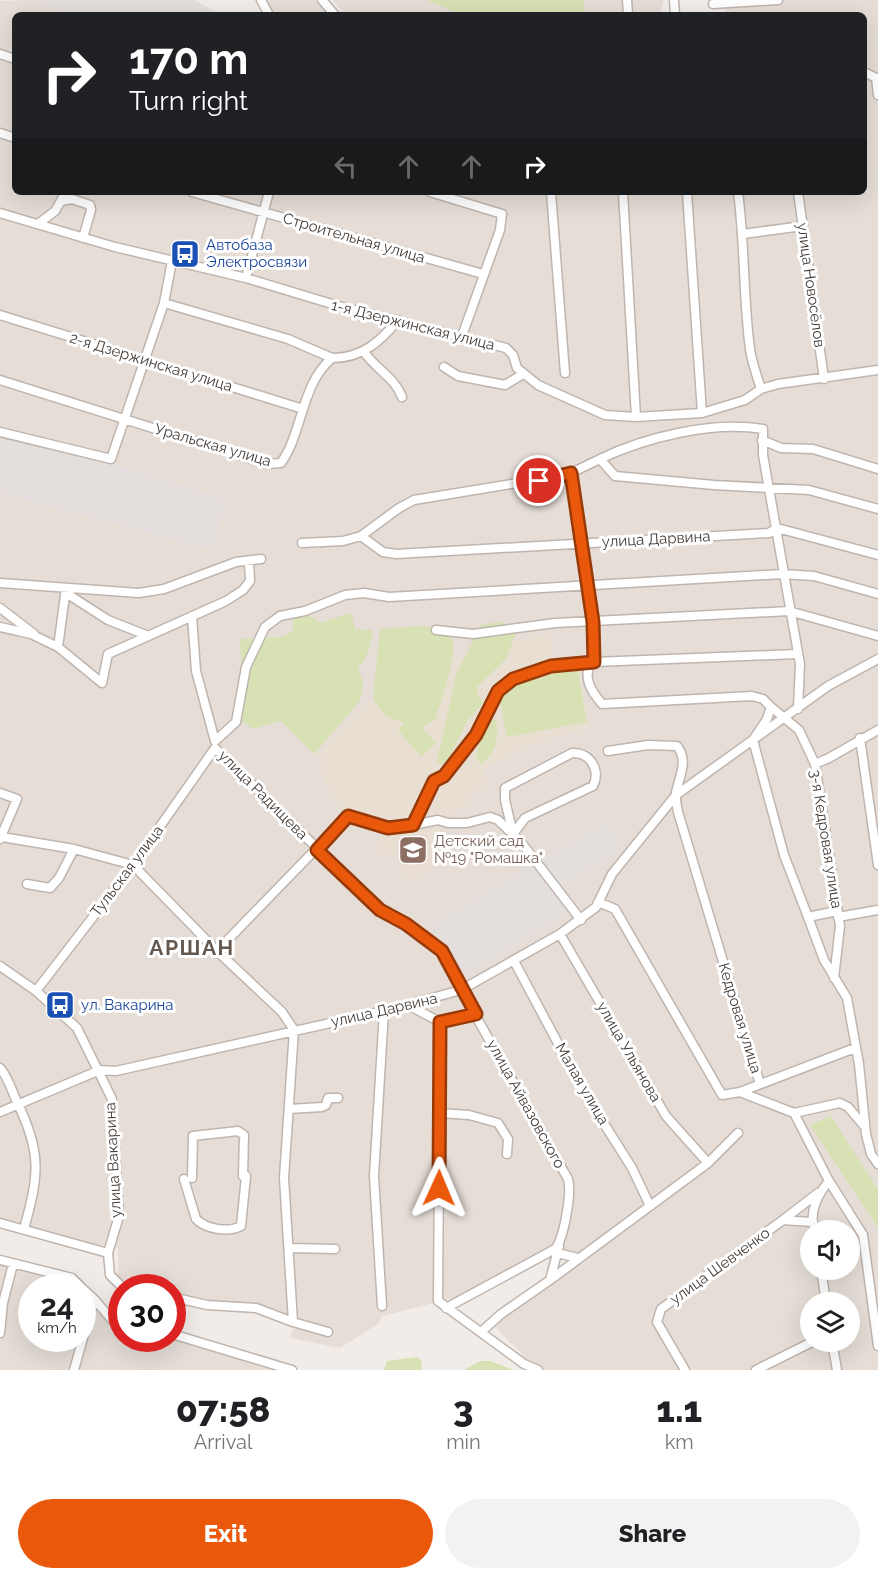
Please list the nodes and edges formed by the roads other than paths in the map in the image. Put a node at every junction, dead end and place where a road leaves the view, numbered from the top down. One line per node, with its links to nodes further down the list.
1 (322, 0): 4 (street)
2 (778, 0): 3 (street)
3 (713, 2)
4 (332, 12)
5 (877, 79): 6 (street)
6 (878, 95)
7 (202, 195): 17 (street, Строительная улица)
8 (268, 195): 17 (street)
9 (440, 195): 23 (street)
10 (551, 195): 34 (street)
11 (623, 195): 42 (street)
12 (687, 195): 41 (street)
13 (738, 195): 20 (street)
14 (798, 195): 19 (street, улица Новосёлов)
15 (64, 196): 18 (street); 21 (street)
16 (0, 213): 18 (street, 1-я Дзержинская улица)
17 (264, 214): 23 (street, Строительная улица); 24 (street)
18 (38, 224): 21 (street, 1-я Дзержинская улица)
19 (802, 226): 20 (street); 36 (street, улица Новосёлов)
20 (743, 234): 38 (street)
21 (83, 238): 22 (street, 1-я Дзержинская улица)
22 (172, 261): 24 (street, 1-я Дзержинская улица); 25 (street)
23 (483, 274): 28 (street)
24 (246, 278): 27 (street, 1-я Дзержинская улица)
25 (164, 303): 30 (street); 31 (street)
26 (0, 315): 31 (street, 2-я Дзержинская улица)
27 (398, 320): 28 (street, 1-я Дзержинская улица); 29 (street)
28 (462, 336): 35 (street, 1-я Дзержинская улица)
29 (364, 352): 30 (street); 39 (street)
30 (332, 358): 40 (street, Уральская улица)
31 (146, 361): 40 (street, 2-я Дзержинская улица); 43 (street)
32 (444, 367): 35 (street)
33 (878, 370): 36 (street, 1-я Дзержинская улица)
34 (565, 373)
35 (523, 374): 42 (street, 1-я Дзержинская улица)
36 (824, 379): 38 (street, 1-я Дзержинская улица)
37 (0, 380): 43 (street, Уральская улица)
38 (760, 389): 41 (street, 1-я Дзержинская улица)
39 (402, 397)
40 (303, 409): 43 (street, Уральская улица)
41 (702, 413): 42 (street, 1-я Дзержинская улица)
42 (636, 417)
43 (125, 419): 44 (street)
44 (0, 432)
45 (762, 440): 46 (street); 47 (street); 49 (street)
46 (600, 459): 48 (street); 49 (street)
47 (878, 469)
48 (571, 473): 52 (street); 54 (street)
49 (770, 488): 50 (street); 51 (street)
50 (878, 509)
51 (777, 528): 54 (street, улица Дарвина); 55 (street, улица Дарвина); 58 (street)
52 (361, 536): 53 (street); 54 (street, улица Дарвина)
53 (302, 543)
54 (582, 543): 60 (street)
55 (878, 555)
56 (261, 559): 57 (street)
57 (249, 562): 61 (street); 65 (street)
58 (782, 574): 60 (street); 62 (street); 64 (street)
59 (0, 583): 61 (street)
60 (587, 584): 66 (street); 82 (street)
61 (66, 591): 70 (street); 72 (street)
62 (878, 594)
63 (0, 608): 69 (street)
64 (789, 611): 66 (street); 71 (street); 73 (street)
65 (192, 616): 70 (street); 82 (street)
66 (593, 622): 68 (street); 75 (street)
67 (0, 627): 69 (street)
68 (436, 630)
69 (37, 636): 72 (street)
70 (146, 636): 72 (street)
71 (878, 636)
72 (57, 647)
73 (796, 654): 75 (street); 77 (street)
74 (878, 659): 77 (street)
75 (592, 662): 76 (street); 87 (street)
76 (771, 707): 78 (street, 3-я Кедровая улица); 81 (street, улица Дарвина)
77 (798, 709): 78 (street)
78 (786, 718): 81 (street, улица Дарвина); 84 (street, 3-я Кедровая улица)
79 (878, 730): 80 (street)
80 (860, 738): 84 (street); 93 (street)
81 (753, 740): 86 (street, улица Дарвина); 98 (street)
82 (215, 744): 91 (street, улица Радищева); 92 (street, Тульская улица)
83 (608, 751): 86 (street)
84 (815, 764): 97 (street, 3-я Кедровая улица)
85 (0, 793): 89 (street)
86 (676, 795): 95 (street, улица Дарвина); 115 (street, Кедровая улица)
87 (413, 825): 88 (street); 91 (street)
88 (513, 834): 88 (street); 99 (street)
89 (1, 838): 90 (street)
90 (74, 849): 92 (street); 94 (street)
91 (317, 850): 101 (street); 105 (street, улица Радищева)
92 (133, 865): 101 (street); 106 (street, Тульская улица)
93 (878, 865)
94 (27, 884)
95 (598, 902): 99 (street, улица Дарвина); 116 (street, Кедровая улица)
96 (878, 910): 97 (street, 3-я Кедровая улица)
97 (837, 914): 98 (street); 104 (street, 3-я Кедровая улица)
98 (808, 917): 104 (street)
99 (581, 920): 100 (street, улица Дарвина)
100 (560, 934): 102 (street, улица Дарвина); 127 (street, улица Ульянова)
101 (217, 951): 111 (street)
102 (514, 961): 105 (street, улица Дарвина); 131 (street, Малая улица)
103 (0, 966): 106 (street, улица Вакарина)
104 (834, 978): 112 (street)
105 (461, 990): 107 (street, улица Дарвина); 109 (street, улица Айвазовского)
106 (36, 991): 114 (street, улица Вакарина)
107 (408, 1005): 108 (street, улица Дарвина); 110 (street)
108 (384, 1011): 111 (street, улица Дарвина); 149 (street)
109 (476, 1014): 110 (street); 139 (street, улица Айвазовского)
110 (440, 1022): 121 (street)
111 (294, 1030): 114 (street, улица Дарвина); 119 (street)
112 (855, 1048): 115 (street); 123 (street)
113 (0, 1068): 118 (street)
114 (100, 1070): 118 (street, улица Дарвина); 140 (street, улица Вакарина)
115 (760, 1084): 116 (street, Кедровая улица)
116 (740, 1092): 122 (street)
117 (338, 1098): 119 (street)
118 (19, 1104): 120 (street, улица Дарвина); 136 (street)
119 (289, 1109): 137 (street)
120 (0, 1112)
121 (440, 1113): 125 (street); 150 (street)
122 (794, 1113): 123 (street); 129 (street)
123 (865, 1127): 126 (street)
124 (738, 1133): 127 (street)
125 (507, 1154)
126 (877, 1162)
127 (708, 1163): 131 (street)
128 (188, 1178): 128 (street)
129 (829, 1181): 130 (street); 157 (street)
130 (819, 1193): 132 (street); 133 (street)
131 (650, 1206): 141 (street)
132 (783, 1220): 135 (street, улица Шевченко); 164 (street, улица Шевченко)
133 (814, 1220)
134 (0, 1223): 136 (street)
135 (800, 1223)
136 (24, 1229): 140 (street)
137 (290, 1248): 138 (street); 152 (street)
138 (335, 1249)
139 (558, 1249): 141 (street); 146 (street); 150 (street)
140 (108, 1253): 145 (street)
141 (578, 1258): 146 (street)
142 (0, 1260): 143 (street)
143 (13, 1264): 144 (street); 153 (street)
144 (55, 1274)
145 (110, 1274)
146 (550, 1280): 155 (street)
147 (96, 1301): 151 (street)
148 (186, 1301): 152 (street)
149 (382, 1306)
150 (446, 1308): 155 (street)
151 (108, 1316)
152 (293, 1322): 154 (street)
153 (0, 1331)
154 (328, 1332)
155 (481, 1332): 163 (street)
156 (186, 1338): 162 (street)
157 (878, 1346)
158 (800, 1348): 165 (street)
159 (79, 1352): 161 (street)
160 (834, 1352): 166 (street)
161 (74, 1370)
162 (292, 1370)
163 (538, 1370)
164 (686, 1370)
165 (756, 1370)
166 (837, 1370)

